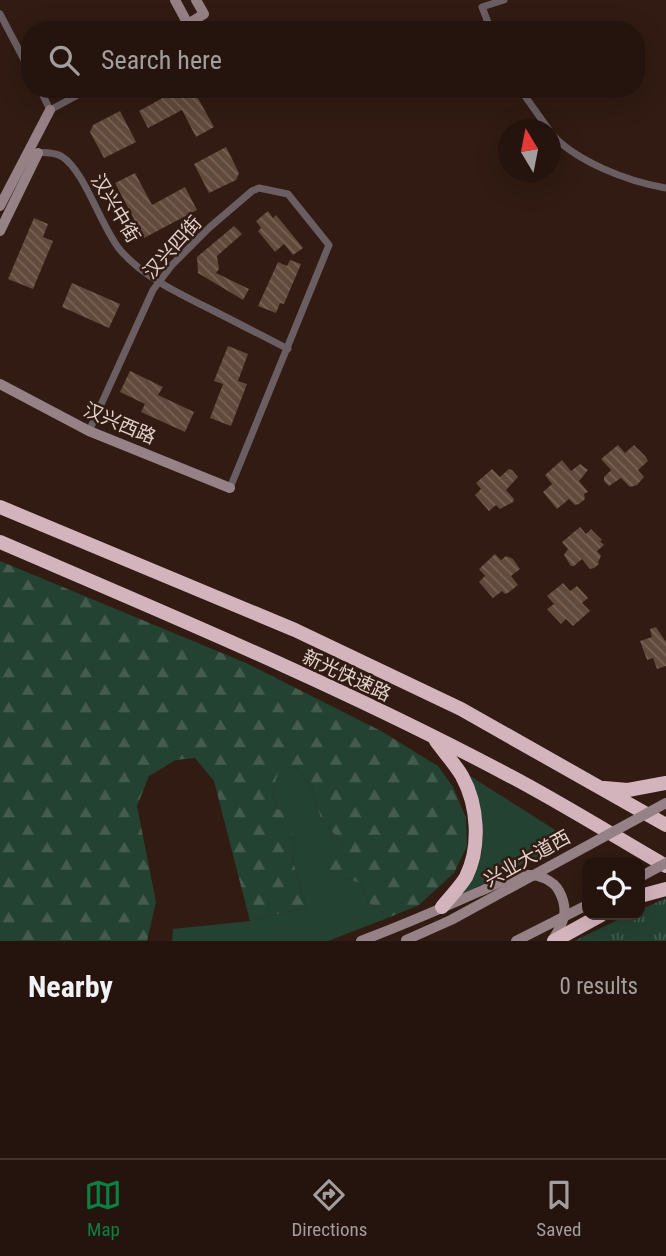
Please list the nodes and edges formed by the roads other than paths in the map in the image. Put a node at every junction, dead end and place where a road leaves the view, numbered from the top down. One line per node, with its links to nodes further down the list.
1 (175, 0): 6 (street)
2 (197, 0): 7 (street)
3 (504, 0): 4 (street)
4 (481, 4): 8 (street)
5 (0, 14): 9 (street)
6 (186, 21)
7 (200, 21)
8 (488, 21)
9 (21, 54)
10 (44, 98): 13 (street)
11 (72, 98): 13 (street)
12 (526, 98): 14 (street)
13 (50, 110): 16 (street)
14 (541, 119)
15 (561, 142): 17 (street)
16 (32, 153): 18 (street); 20 (street, 汉兴中街)
17 (666, 188)
18 (2, 211): 19 (street)
19 (0, 231)
20 (159, 282): 21 (street, 汉兴中街); 21 (street, 汉兴四街); 23 (street, 汉兴四街)
21 (288, 349): 24 (street)
22 (0, 384): 23 (street, 汉兴西路)
23 (89, 431): 24 (street, 汉兴西路)
24 (230, 488)
25 (0, 508): 29 (highway, 新光快速路)
26 (0, 542): 27 (highway, 新光快速路)
27 (433, 737): 32 (highway, 新光快速路); 36 (highway)
28 (666, 783): 29 (highway)
29 (599, 788): 31 (highway, 新光快速路)
30 (666, 803): 39 (street, 兴业大道西, bridge)
31 (666, 825)
32 (666, 865): 33 (street, bridge)
33 (645, 875)
34 (666, 889): 35 (highway)
35 (645, 895)
36 (442, 907): 40 (street); 42 (street)
37 (582, 908): 41 (street, bridge)
38 (592, 920): 42 (highway)
39 (405, 940)
40 (361, 941)
41 (516, 941)
42 (553, 941)

